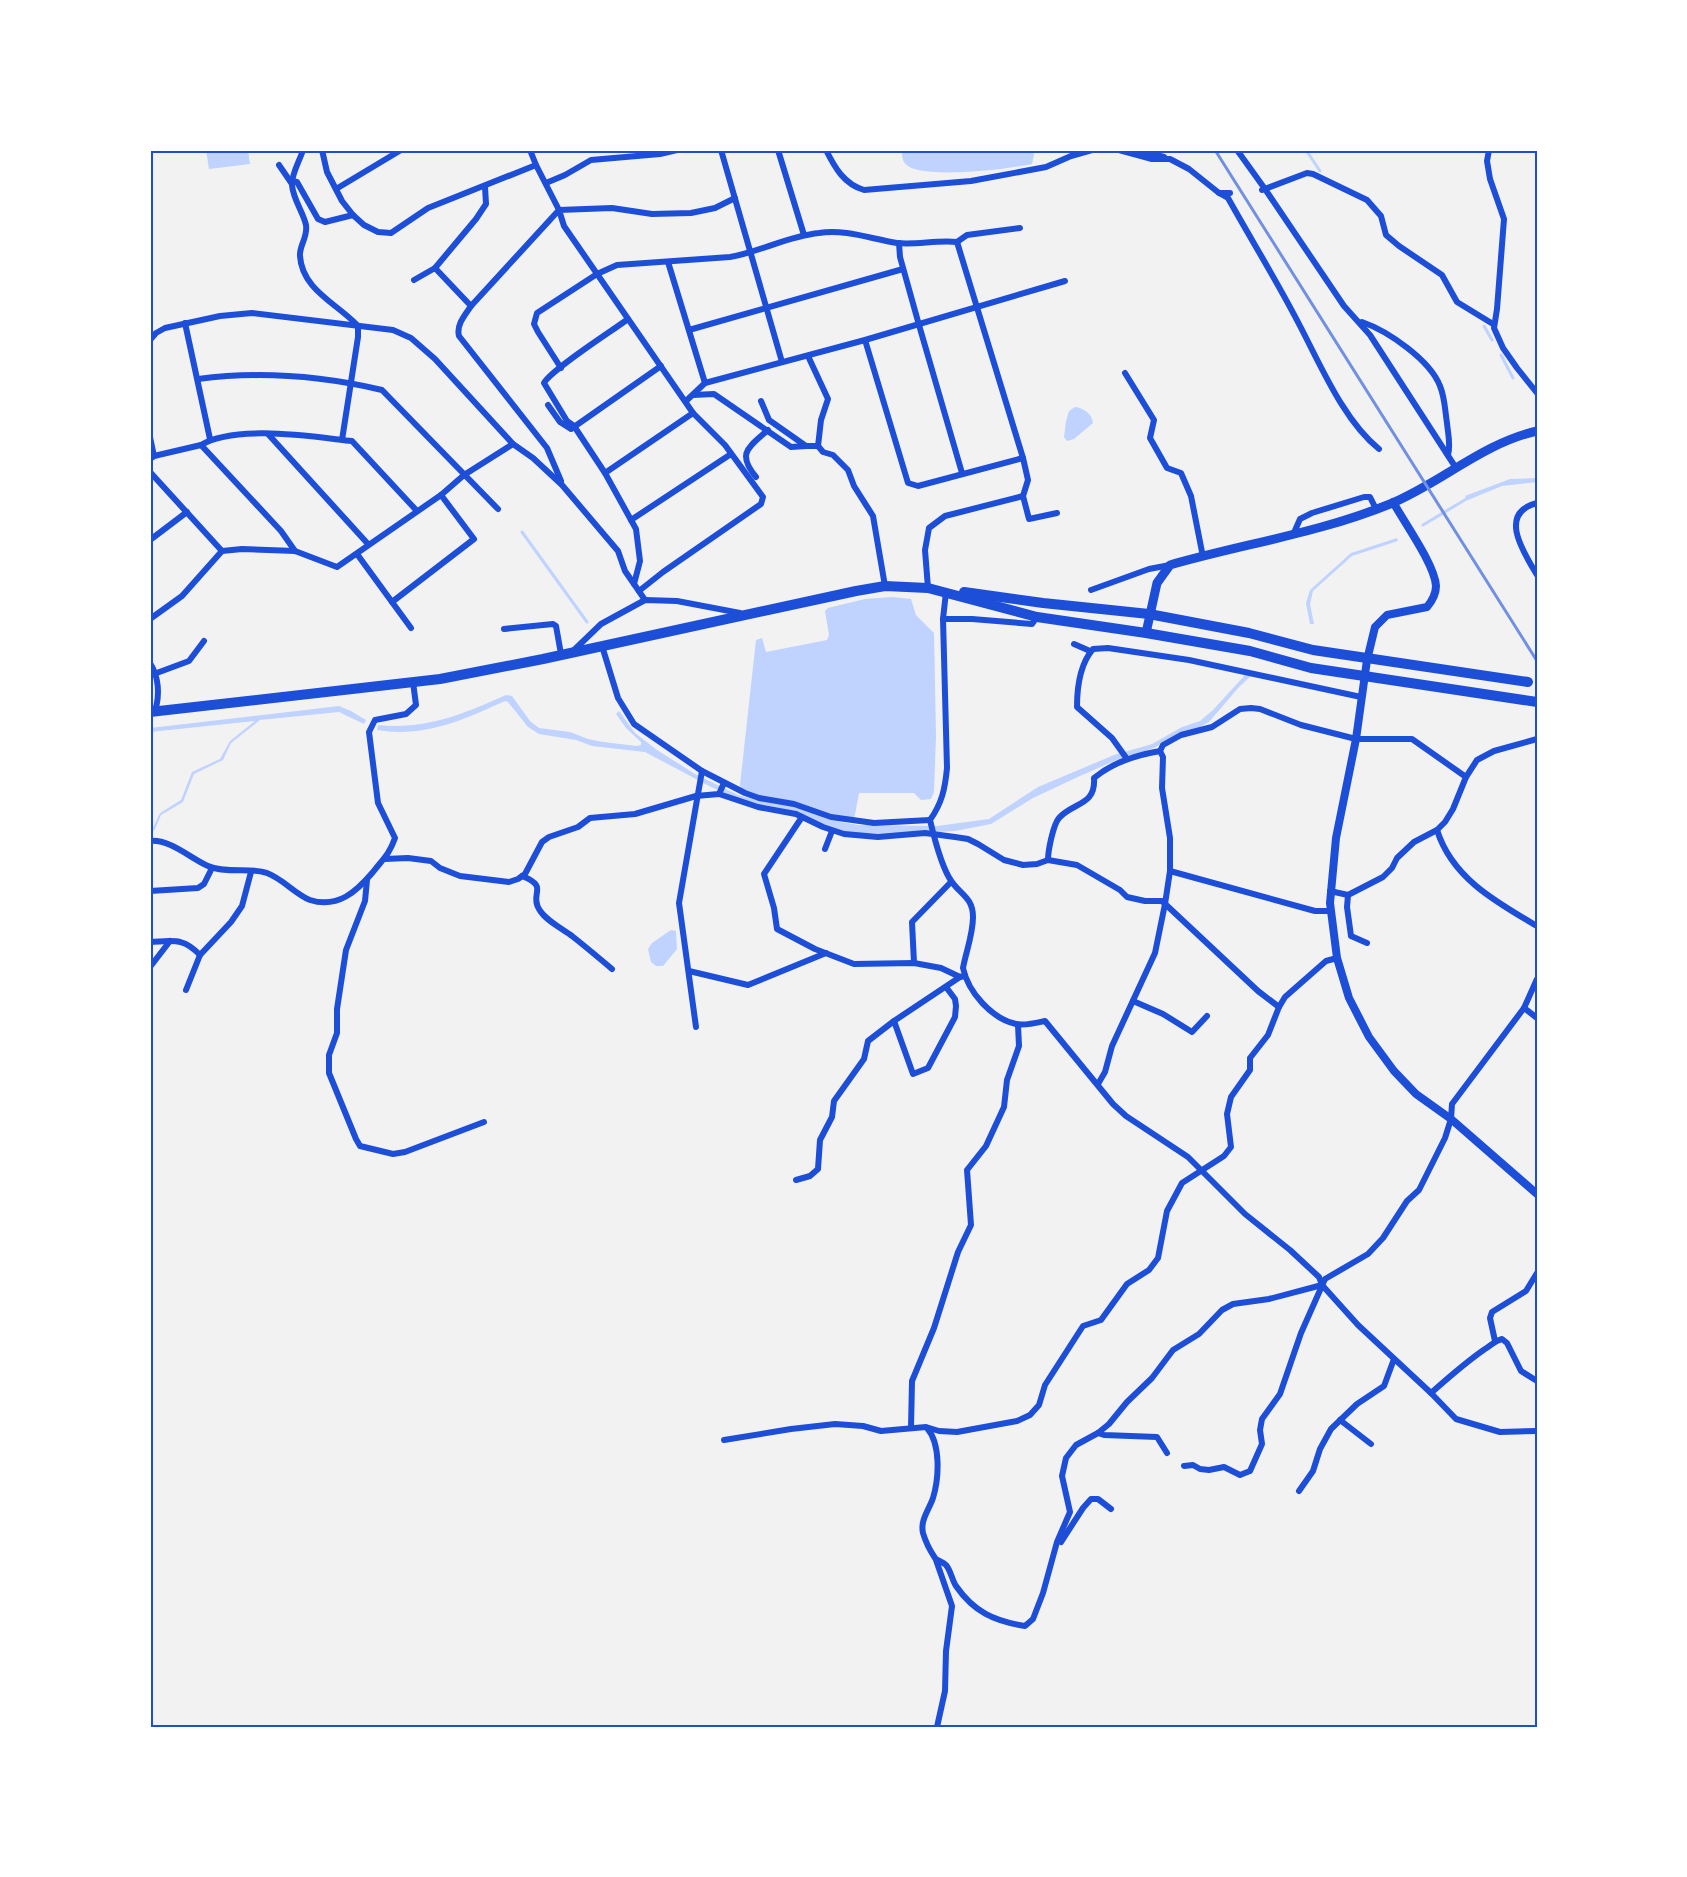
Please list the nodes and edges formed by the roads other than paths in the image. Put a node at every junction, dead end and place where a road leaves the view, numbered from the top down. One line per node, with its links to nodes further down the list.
1 (303, 150): 19 (street)
2 (322, 150): 22 (street)
3 (384, 150): 15 (street)
4 (401, 150): 15 (street)
5 (530, 150): 18 (street)
6 (677, 150): 20 (street)
7 (721, 150): 26 (street)
8 (778, 150): 30 (street)
9 (826, 150): 10 (street)
10 (1092, 150)
11 (1119, 150): 16 (street)
12 (1138, 150): 16 (street)
13 (1237, 150): 23 (street)
14 (1489, 150): 46 (street)
15 (386, 158): 22 (street)
16 (1170, 159): 24 (street)
17 (279, 165): 19 (street)
18 (536, 165): 20 (street); 21 (street)
19 (292, 183): 28 (street); 48 (street)
20 (546, 183): 27 (street)
21 (485, 187): 28 (street); 35 (street)
22 (336, 189): 28 (street)
23 (1263, 190): 44 (street); 46 (street)
24 (1219, 193): 25 (street); 77 (street)
25 (1230, 193)
26 (735, 198): 27 (street); 33 (street)
27 (559, 210): 37 (street); 40 (street)
28 (353, 215)
29 (1020, 228): 31 (street)
30 (804, 235): 32 (street); 33 (street)
31 (957, 242): 32 (street); 41 (street)
32 (899, 243): 36 (street)
33 (751, 252): 34 (street); 42 (street)
34 (668, 262): 37 (street); 49 (street)
35 (435, 268): 38 (street); 40 (street)
36 (903, 269): 42 (street); 47 (street)
37 (597, 274): 43 (street); 55 (street)
38 (414, 280)
39 (1065, 281): 41 (street)
40 (471, 306): 88 (street)
41 (978, 307): 47 (street); 81 (street)
42 (767, 309): 49 (street); 53 (street)
43 (628, 319): 54 (street); 55 (street)
44 (1360, 322): 79 (street); 79 (street)
45 (185, 323): 48 (street); 50 (street); 57 (street)
46 (1493, 324): 60 (street)
47 (919, 325): 51 (street); 85 (street)
48 (358, 326): 58 (street); 73 (street)
49 (690, 330): 59 (street)
50 (150, 340)
51 (865, 340): 52 (street); 85 (street)
52 (808, 356): 53 (street); 76 (street)
53 (782, 362): 59 (street)
54 (661, 366): 62 (street); 66 (street)
55 (561, 368): 66 (street)
56 (1125, 373): 105 (street)
57 (198, 379): 58 (street); 71 (street)
58 (351, 383): 72 (street); 86 (street)
59 (705, 383): 61 (street)
60 (1537, 393)
61 (692, 395): 62 (street); 67 (street)
62 (686, 401): 65 (street)
63 (761, 401): 75 (street)
64 (548, 405): 66 (street)
65 (693, 413): 78 (street); 84 (street)
66 (574, 426): 84 (street)
67 (768, 430): 75 (street); 87 (street)
68 (1537, 431): 82 (main road)
69 (268, 434): 71 (street); 72 (street); 101 (street)
70 (150, 437): 80 (street)
71 (210, 439): 74 (street)
72 (342, 440): 95 (street)
73 (513, 444): 86 (street); 88 (street)
74 (201, 445): 80 (street); 103 (street)
75 (806, 446): 76 (street)
76 (818, 446): 110 (street)
77 (1379, 449)
78 (731, 454): 98 (street); 113 (street)
79 (1448, 455): 82 (street)
80 (152, 458)
81 (1023, 458): 85 (street); 90 (street)
82 (1456, 468): 91 (main road)
83 (150, 472): 96 (street)
84 (605, 473): 98 (street)
85 (962, 473)
86 (464, 475): 89 (street); 93 (street)
87 (756, 477)
88 (562, 485): 109 (street)
89 (441, 495): 95 (street); 116 (street)
90 (1023, 496): 97 (street); 111 (street)
91 (1393, 502): 94 (main road); 131 (street)
92 (1537, 503): 107 (street)
93 (498, 509)
94 (1376, 509): 99 (main road); 99 (street)
95 (417, 511): 101 (street)
96 (187, 512): 100 (street); 102 (street)
97 (1057, 513)
98 (631, 520): 109 (street)
99 (1293, 536): 105 (main road)
100 (150, 540)
101 (368, 544): 104 (street)
102 (222, 550): 103 (street); 120 (street)
103 (295, 551): 104 (street)
104 (357, 554): 116 (street)
105 (1203, 557): 106 (main road)
106 (1170, 565): 112 (street); 118 (main road)
107 (1535, 567): 108 (street)
108 (1537, 575)
109 (634, 584): 113 (street)
110 (885, 586): 111 (highway); 117 (highway)
111 (928, 588): 114 (highway)
112 (1091, 590)
113 (639, 591): 115 (street)
114 (946, 592): 118 (highway); 119 (highway); 121 (street)
115 (645, 600): 117 (street); 128 (street)
116 (392, 602): 122 (street)
117 (745, 614): 127 (highway)
118 (1149, 614): 124 (main road); 131 (highway)
119 (1037, 617): 121 (street); 124 (highway)
120 (150, 619)
121 (943, 619): 149 (street)
122 (411, 628)
123 (504, 629): 130 (street)
124 (1146, 633): 134 (highway)
125 (204, 641): 133 (street)
126 (1074, 644): 129 (street)
127 (602, 646): 128 (highway); 144 (street)
128 (573, 651): 130 (highway)
129 (1090, 651): 137 (street); 143 (street)
130 (561, 654): 135 (highway)
131 (1367, 660): 134 (street); 136 (highway)
132 (150, 663): 133 (street)
133 (154, 674): 139 (street)
134 (1364, 676): 137 (street); 138 (highway)
135 (413, 682): 139 (highway); 155 (street)
136 (1528, 682)
137 (1361, 697): 140 (street)
138 (1536, 703)
139 (153, 711)
140 (1356, 739): 142 (street); 145 (street); 164 (street)
141 (1537, 739): 145 (street)
142 (1160, 751): 143 (street); 158 (street)
143 (1126, 756): 156 (street)
144 (701, 773): 146 (street); 147 (street)
145 (1466, 777): 150 (street)
146 (722, 789): 147 (street); 148 (street); 149 (street)
147 (696, 796): 160 (street); 178 (street)
148 (802, 817): 151 (street); 172 (street)
149 (931, 822): 152 (street)
150 (1437, 830): 165 (street); 168 (street)
151 (832, 831): 152 (street); 154 (street)
152 (934, 835): 156 (street); 162 (street)
153 (150, 841): 157 (street)
154 (825, 849)
155 (385, 859): 160 (street); 161 (street)
156 (1048, 860): 166 (street)
157 (212, 868): 159 (street); 163 (street)
158 (1170, 871): 166 (street); 167 (street)
159 (251, 872): 161 (street); 173 (street)
160 (522, 876): 177 (street)
161 (367, 879): 193 (street)
162 (951, 882): 175 (street); 179 (street)
163 (150, 891)
164 (1330, 891): 165 (street); 167 (street)
165 (1348, 895): 171 (street)
166 (1165, 904): 183 (street); 184 (street)
167 (1331, 911): 174 (street)
168 (1537, 926)
169 (150, 942): 170 (street)
170 (170, 942): 173 (street); 176 (street)
171 (1367, 944)
172 (826, 953): 175 (street); 178 (street)
173 (200, 955): 182 (street)
174 (1337, 958): 184 (street); 192 (street)
175 (914, 963): 179 (street)
176 (150, 967)
177 (612, 969)
178 (688, 971): 190 (street)
179 (962, 977): 181 (street); 189 (street)
180 (1537, 979): 185 (street)
181 (946, 987): 188 (street); 188 (street)
182 (186, 990)
183 (1133, 1001): 186 (street); 191 (street)
184 (1279, 1007): 194 (street)
185 (1524, 1008): 187 (street); 192 (street)
186 (1207, 1016)
187 (1537, 1018)
188 (894, 1021): 195 (street)
189 (1018, 1025): 191 (street); 205 (street)
190 (696, 1027)
191 (1098, 1084): 194 (street)
192 (1451, 1119): 196 (street); 198 (street)
193 (484, 1122)
194 (1201, 1170): 198 (street); 204 (street)
195 (796, 1180)
196 (1537, 1194)
197 (1537, 1273): 199 (street)
198 (1322, 1285): 200 (street); 207 (street); 211 (street)
199 (1495, 1341): 201 (street); 202 (street)
200 (1394, 1359): 202 (street); 203 (street)
201 (1537, 1381)
202 (1431, 1393): 206 (street)
203 (1340, 1420): 209 (street); 212 (street)
204 (926, 1427): 205 (street); 215 (street)
205 (911, 1428): 208 (street)
206 (1537, 1431)
207 (1098, 1433): 210 (street); 214 (street)
208 (724, 1440)
209 (1371, 1444)
210 (1167, 1453)
211 (1184, 1466)
212 (1299, 1491)
213 (1111, 1509): 214 (street)
214 (1056, 1550): 215 (street)
215 (936, 1559): 216 (street)
216 (936, 1727)

